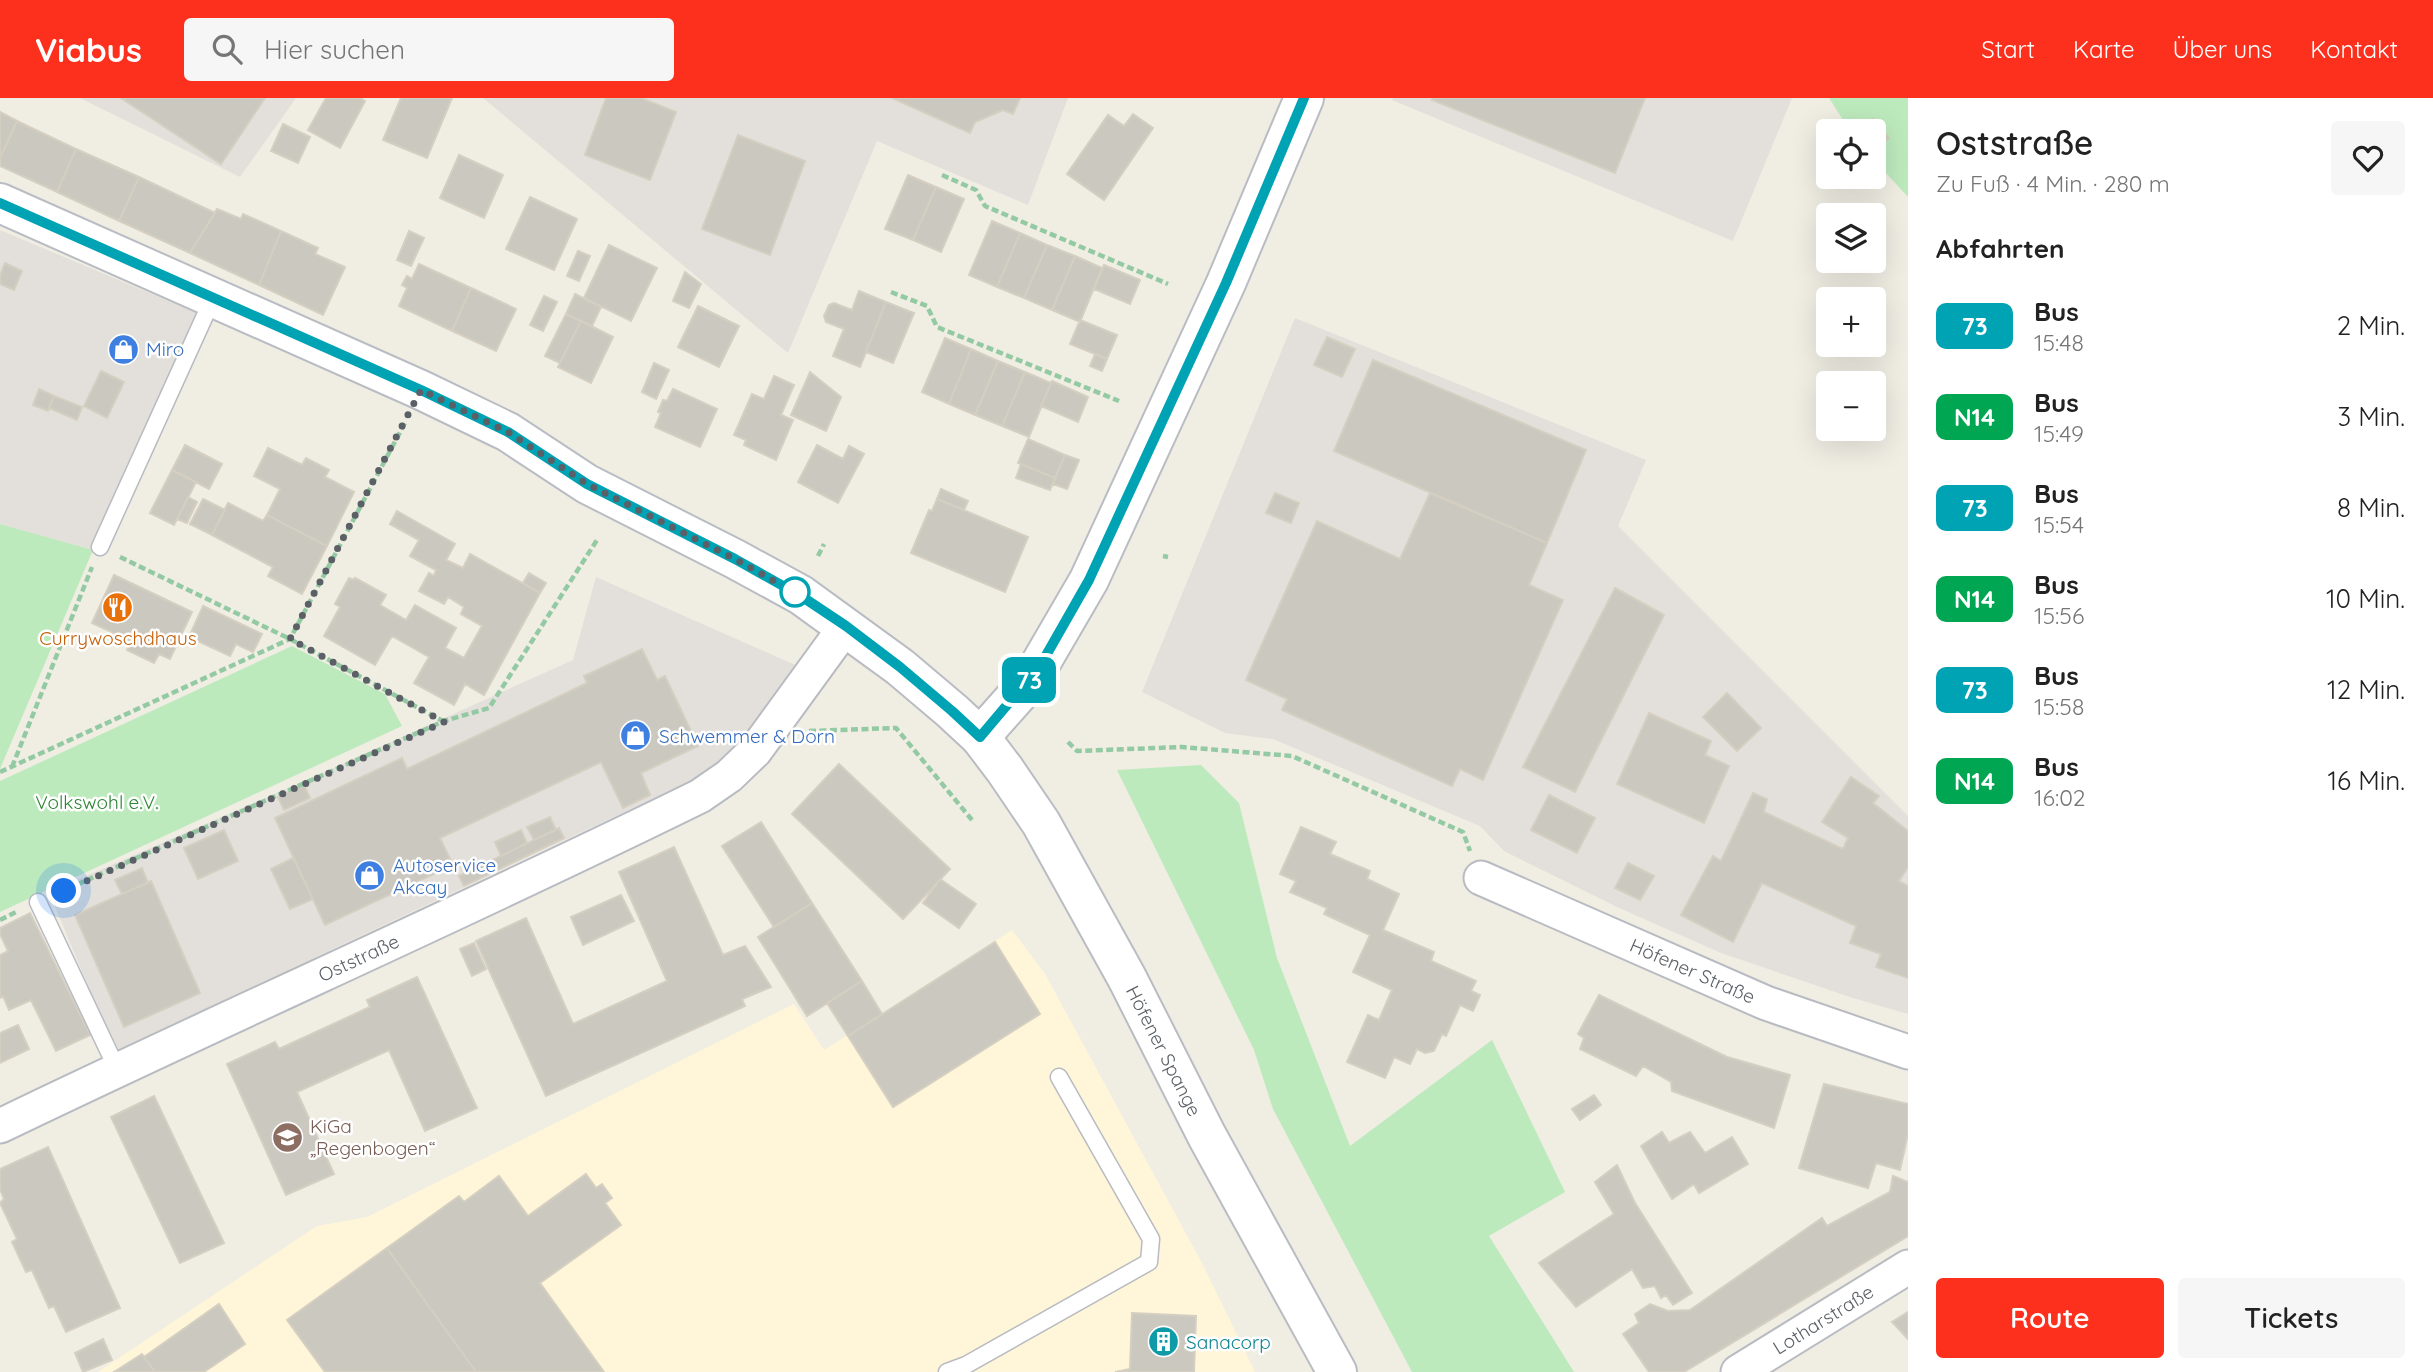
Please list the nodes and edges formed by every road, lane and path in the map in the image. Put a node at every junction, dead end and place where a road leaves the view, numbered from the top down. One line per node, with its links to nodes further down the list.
1 (1304, 98): 17 (main road)
2 (942, 176): 4 (path)
3 (0, 203): 6 (main road)
4 (1168, 284)
5 (891, 292): 8 (path)
6 (213, 298): 7 (main road); 11 (lane)
7 (421, 390): 13 (main road); 14 (path)
8 (1119, 401)
9 (597, 540): 15 (path)
10 (824, 544): 12 (path)
11 (100, 547): 14 (path); 19 (path)
12 (818, 556)
13 (846, 626): 16 (street, Oststraße); 17 (main road)
14 (290, 639): 15 (path); 19 (path)
15 (444, 722): 23 (path)
16 (770, 733): 21 (path); 26 (street, Oststraße)
17 (980, 737): 31 (main road, Höfener Spange)
18 (1069, 742): 22 (path)
19 (12, 767): 20 (path)
20 (0, 772)
21 (972, 820)
22 (1481, 878): 25 (street, Höfener Straße)
23 (38, 902): 24 (path); 26 (lane)
24 (0, 920)
25 (1908, 1052)
26 (117, 1069): 28 (street, Oststraße)
27 (1059, 1077): 30 (lane)
28 (0, 1126)
29 (1908, 1267): 32 (street, Lotharstraße)
30 (947, 1372)
31 (1336, 1372)
32 (1738, 1372)

